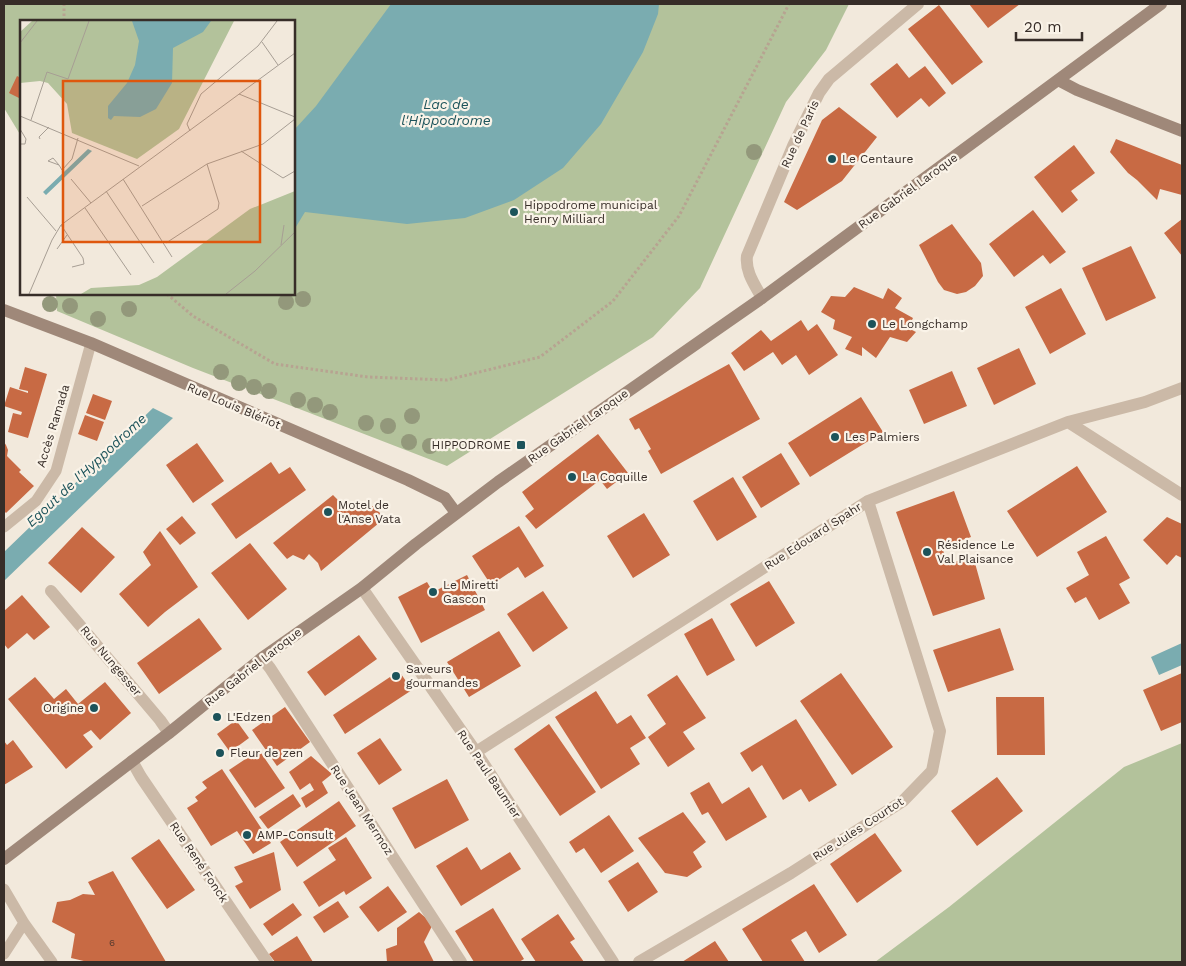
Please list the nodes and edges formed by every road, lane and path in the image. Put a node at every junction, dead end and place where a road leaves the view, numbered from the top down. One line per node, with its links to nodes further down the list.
1 (64, 4): 5 (path)
2 (789, 4): 8 (path)
3 (918, 4): 9 (street, Rue de Paris)
4 (1161, 4): 6 (street, Rue Gabriel Laroque)
5 (64, 20)
6 (1058, 80): 7 (street); 9 (street, Rue Gabriel Laroque)
7 (1182, 131)
8 (169, 295)
9 (762, 298): 16 (street, Rue Gabriel Laroque)
10 (4, 310): 11 (street, Rue Louis Blériot)
11 (92, 344): 16 (street, Rue Louis Blériot); 17 (lane, Accès Ramada)
12 (1182, 388): 13 (street, Rue Edouard Spahr)
13 (1068, 422): 14 (street); 15 (street, Rue Edouard Spahr)
14 (1182, 495)
15 (868, 501): 22 (street, Rue Edouard Spahr); 32 (street, Rue Jules Courtot)
16 (456, 513): 18 (street, Rue Gabriel Laroque)
17 (4, 527)
18 (362, 588): 20 (street, Rue Gabriel Laroque); 22 (street, Rue Paul Baumier)
19 (51, 590): 21 (street, Rue Nungesser)
20 (262, 658): 21 (street, Rue Gabriel Laroque); 30 (street, Rue Jean Mermoz)
21 (170, 733): 23 (street, Rue Gabriel Laroque)
22 (476, 752): 31 (street, Rue Paul Baumier)
23 (132, 762): 24 (street, Rue Gabriel Laroque); 29 (street, Rue René Fonck)
24 (4, 858)
25 (4, 889): 26 (lane)
26 (24, 923): 27 (lane); 28 (lane)
27 (4, 954)
28 (52, 962)
29 (267, 962)
30 (461, 962)
31 (613, 962)
32 (639, 962)

